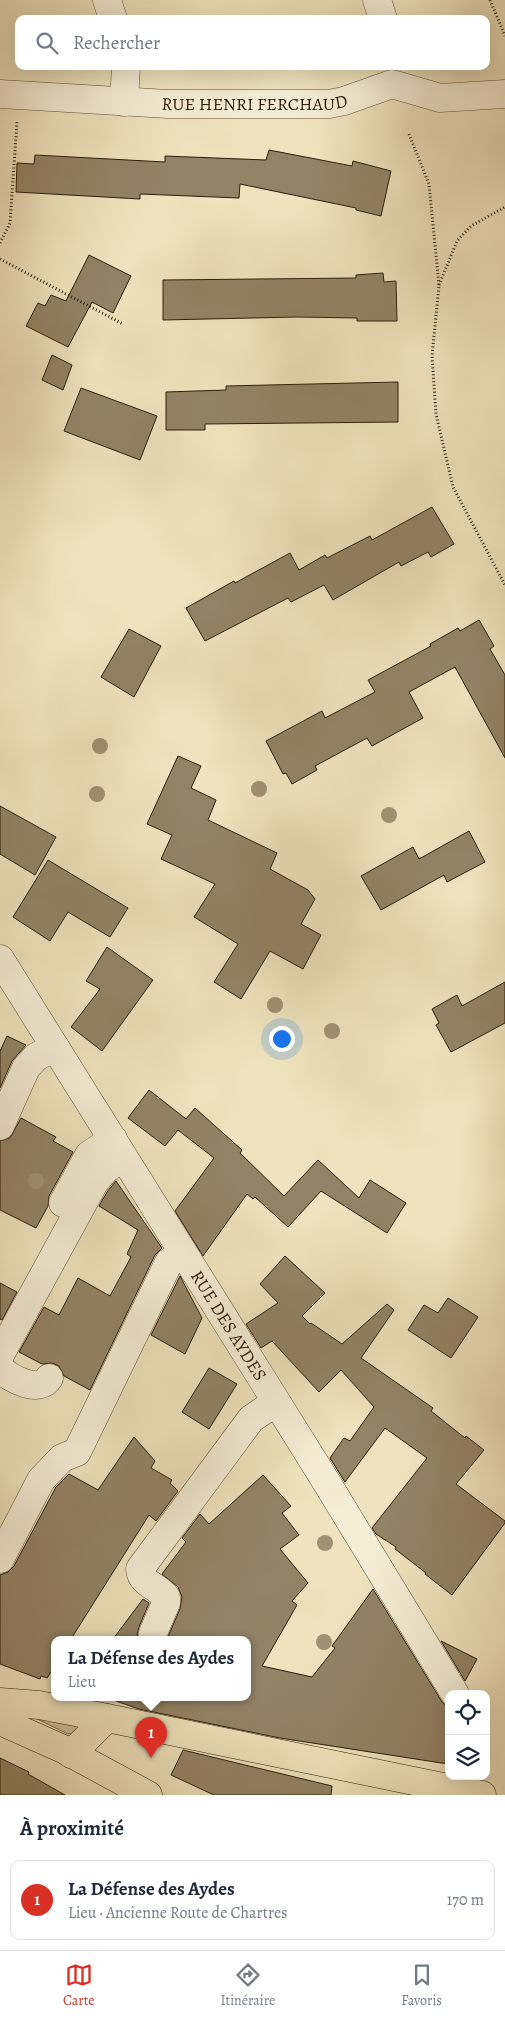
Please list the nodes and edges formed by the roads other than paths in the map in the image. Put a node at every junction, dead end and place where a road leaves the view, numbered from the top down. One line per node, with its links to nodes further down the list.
1 (107, 0): 3 (street)
2 (378, 0): 4 (street)
3 (112, 15)
4 (382, 15)
5 (126, 70): 9 (street)
6 (392, 75): 8 (street, RUE HENRI FERCHAUD); 9 (street, RUE HENRI FERCHAUD)
7 (0, 94): 9 (street, RUE HENRI FERCHAUD)
8 (505, 94)
9 (124, 102)
10 (1, 964): 11 (street, RUE DES AYDES)
11 (55, 1046): 12 (street); 13 (street, RUE DES AYDES)
12 (0, 1126)
13 (118, 1148): 14 (street, RUE DES AYDES); 15 (street); 16 (street)
14 (184, 1255): 19 (street, RUE DES AYDES); 20 (street)
15 (27, 1272)
16 (0, 1355)
17 (0, 1368): 18 (street)
18 (49, 1378)
19 (276, 1402): 21 (street); 22 (street, RUE DES AYDES)
20 (0, 1559)
21 (153, 1633)
22 (453, 1690)
23 (0, 1702): 24 (main road)
24 (107, 1718): 26 (main road); 27 (main road)
25 (0, 1721): 26 (main road)
26 (71, 1754): 28 (main road)
27 (472, 1788)
28 (148, 1795)

